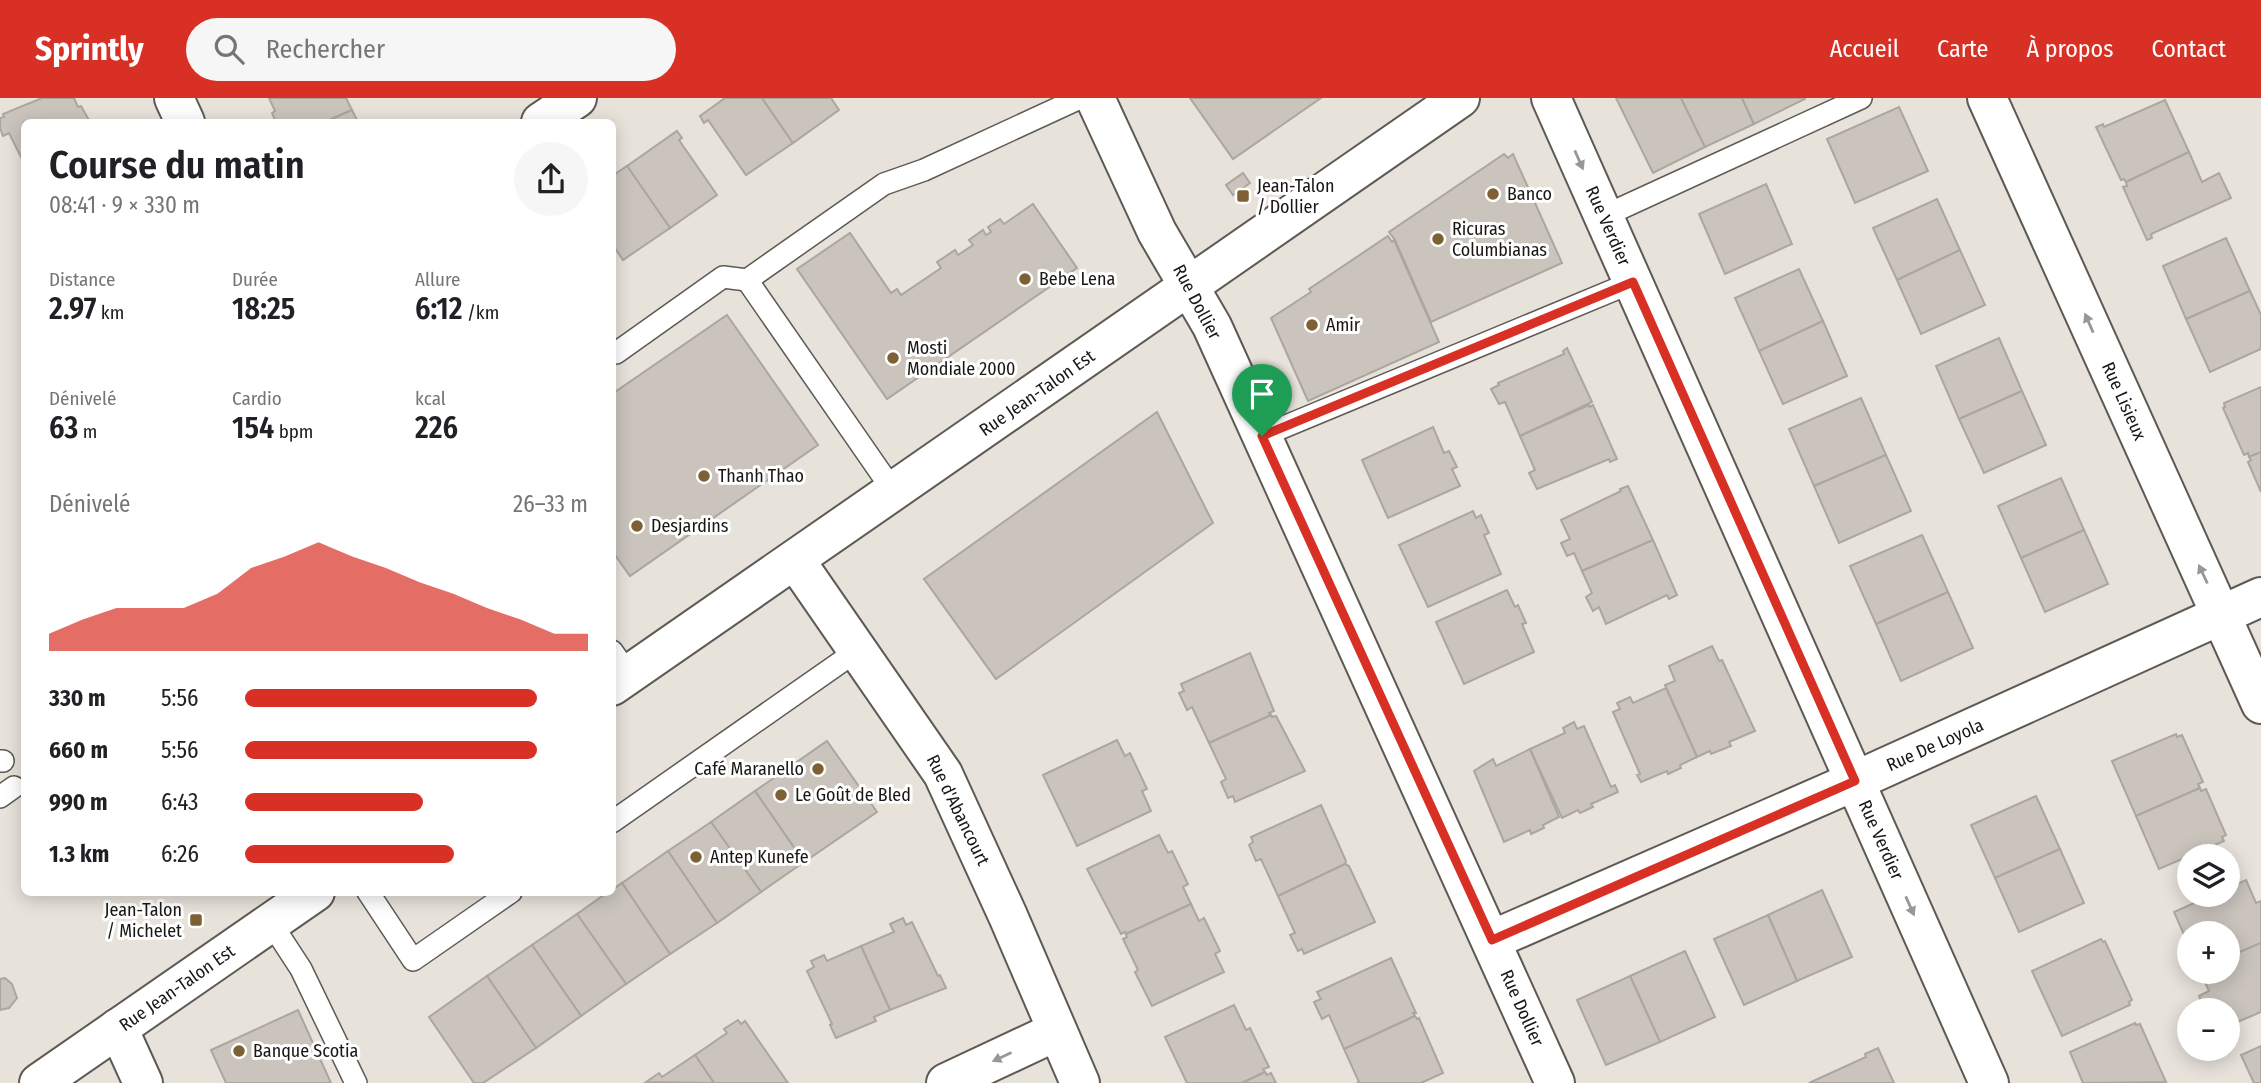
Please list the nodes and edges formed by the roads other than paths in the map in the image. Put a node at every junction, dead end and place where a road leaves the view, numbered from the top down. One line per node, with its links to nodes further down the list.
1 (174, 98): 9 (street)
2 (577, 98): 10 (street)
3 (1080, 98): 12 (lane)
4 (1095, 98): 14 (street, Rue Dollier)
5 (1460, 98): 14 (street, Rue Jean-Talon Est)
6 (1551, 98): 11 (street, Rue Verdier, one-way to 11)
7 (1861, 98): 11 (lane)
8 (1987, 98): 20 (street, Rue Lisieux, one-way to 8)
9 (184, 119)
10 (546, 119)
11 (1604, 216): 13 (street, Rue Verdier)
12 (747, 280): 15 (lane); 17 (lane)
13 (1633, 282): 16 (lane); 24 (street, Rue Verdier)
14 (1190, 286): 16 (street, Rue Dollier); 17 (street, Rue Jean-Talon Est)
15 (616, 353)
16 (1262, 436): 30 (street, Rue Dollier)
17 (894, 492): 18 (street, Rue Jean-Talon Est)
18 (795, 560): 21 (street, Rue d'Abancourt); 22 (street, Rue Jean-Talon Est)
19 (2261, 597): 20 (street, Rue De Loyola)
20 (2221, 615): 23 (street, Rue Lisieux); 24 (street, Rue De Loyola)
21 (858, 650): 25 (lane); 32 (street, Rue d'Abancourt)
22 (618, 671)
23 (2261, 704)
24 (1855, 781): 30 (street, Rue De Loyola); 39 (street, Rue Verdier, one-way to 39)
25 (616, 819)
26 (309, 896): 29 (street, Rue Jean-Talon Est)
27 (371, 896): 28 (lane)
28 (505, 896)
29 (271, 923): 31 (street, Rue Jean-Talon Est); 35 (lane)
30 (1492, 940): 38 (street, Rue Dollier)
31 (118, 1028): 33 (street, Rue Jean-Talon Est); 34 (street)
32 (1057, 1031): 36 (street, one-way to 36); 37 (street, Rue d'Abancourt)
33 (39, 1083)
34 (143, 1083)
35 (356, 1083)
36 (946, 1083)
37 (1080, 1083)
38 (1555, 1083)
39 (1989, 1083)

